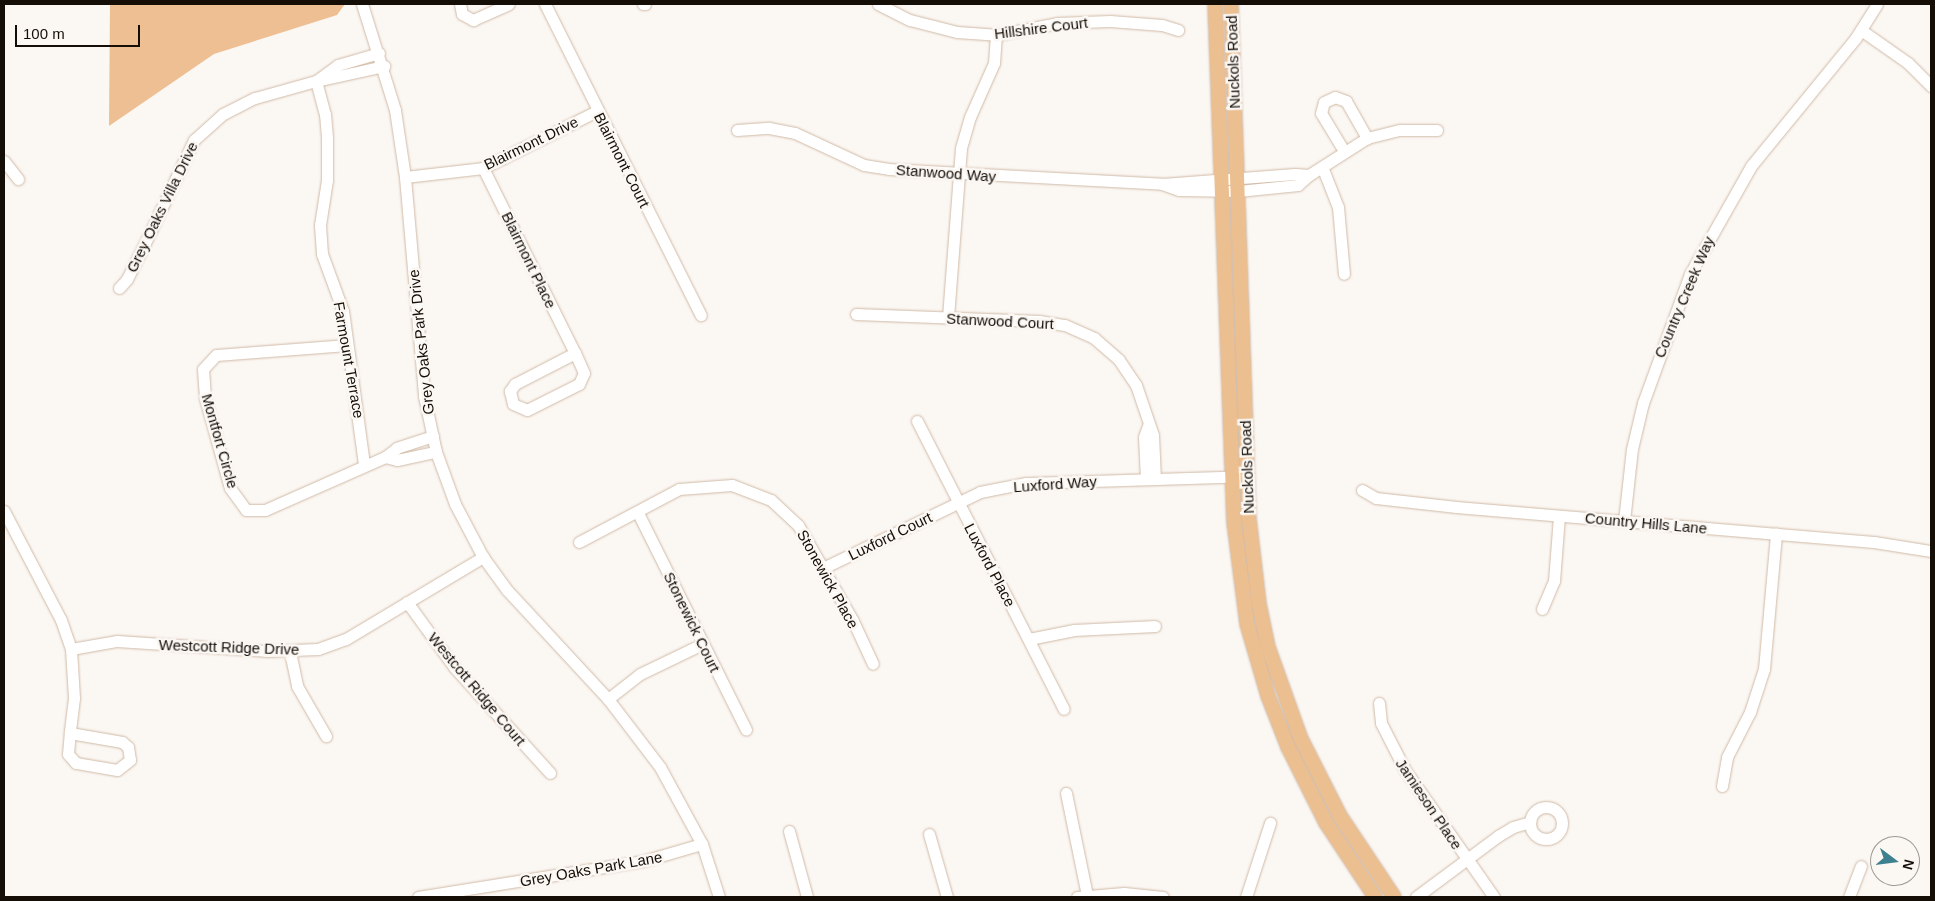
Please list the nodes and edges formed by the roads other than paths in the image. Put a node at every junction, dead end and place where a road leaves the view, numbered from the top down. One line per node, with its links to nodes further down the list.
1 (362, 4): 12 (street, Grey Oaks Park Drive)
2 (460, 4): 3 (street)
3 (509, 4)
4 (546, 4): 16 (street, Blairmont Court)
5 (878, 4): 11 (street, Hillshire Court)
6 (1215, 4): 27 (main road, Nuckols Road)
7 (1231, 4): 28 (main road, Nuckols Road)
8 (1877, 4): 10 (street, Country Creek Way)
9 (1178, 30): 11 (street, Hillshire Court)
10 (1861, 30): 15 (street); 49 (street, Country Creek Way)
11 (996, 35): 24 (street)
12 (379, 53): 13 (street, Grey Oaks Park Drive); 14 (street, Grey Oaks Villa Drive)
13 (384, 66): 14 (street, Grey Oaks Villa Drive); 25 (street, Grey Oaks Park Drive)
14 (316, 81): 30 (street, Grey Oaks Villa Drive); 34 (street, Farmount Terrace)
15 (1931, 86)
16 (597, 111): 22 (street, Blairmont Drive); 32 (street, Blairmont Court)
17 (737, 130): 24 (street, Stanwood Way)
18 (1437, 130): 19 (street, Stanwood Way)
19 (1367, 138): 20 (street, Stanwood Way); 20 (street)
20 (1344, 151): 23 (street, Stanwood Way)
21 (4, 161): 26 (street)
22 (483, 168): 25 (street, Blairmont Drive); 35 (street, Blairmont Place)
23 (1323, 169): 28 (street, Stanwood Way); 29 (street)
24 (959, 174): 27 (street, Stanwood Way); 33 (street)
25 (405, 177): 37 (street, Grey Oaks Park Drive)
26 (18, 179)
27 (1221, 185): 28 (street, Stanwood Way); 42 (main road, Nuckols Road)
28 (1237, 185): 41 (main road, Nuckols Road)
29 (1344, 274)
30 (119, 288)
31 (856, 314): 33 (street, Stanwood Court)
32 (701, 316)
33 (948, 317): 43 (street, Stanwood Court)
34 (347, 345): 40 (street, Farmount Terrace); 40 (street, Montfort Circle)
35 (575, 353): 35 (street, Blairmont Place)
36 (917, 421): 45 (street, Luxford Place)
37 (433, 436): 38 (street, Grey Oaks Park Drive); 39 (street, Montfort Circle)
38 (436, 452): 39 (street, Montfort Circle); 53 (street, Grey Oaks Park Drive)
39 (385, 457): 40 (street, Montfort Circle)
40 (364, 465)
41 (1247, 476): 42 (street, Luxford Way); 87 (main road, Nuckols Road)
42 (1232, 477): 43 (street, Luxford Way); 86 (main road, Nuckols Road)
43 (1150, 479): 45 (street, Luxford Way)
44 (1362, 490): 48 (street, Country Hills Lane)
45 (957, 503): 54 (street, Luxford Court); 58 (street, Luxford Place)
46 (4, 511): 60 (street)
47 (638, 513): 51 (street, Stonewick Place); 54 (street, Stonewick Place); 59 (street, Stonewick Court)
48 (1559, 516): 49 (street, Country Hills Lane); 56 (street)
49 (1624, 521): 50 (street, Country Hills Lane)
50 (1776, 534): 52 (street, Country Hills Lane); 70 (street)
51 (579, 542)
52 (1931, 550)
53 (483, 557): 55 (street, Westcott Ridge Drive); 63 (street, Grey Oaks Park Drive)
54 (823, 568): 62 (street, Stonewick Place)
55 (407, 602): 61 (street, Westcott Ridge Drive); 69 (street, Westcott Ridge Court)
56 (1542, 609)
57 (1155, 626): 58 (street)
58 (1029, 639): 65 (street, Luxford Place)
59 (702, 644): 63 (street); 66 (street, Stonewick Court)
60 (71, 649): 61 (street, Westcott Ridge Drive); 67 (street)
61 (290, 652): 68 (street)
62 (873, 664)
63 (608, 699): 76 (street, Grey Oaks Park Drive)
64 (1379, 704): 77 (street, Jamieson Place)
65 (1064, 709)
66 (746, 730)
67 (70, 733): 67 (street)
68 (326, 736)
69 (550, 773)
70 (1722, 786)
71 (1066, 793): 79 (street)
72 (1530, 822): 77 (street)
73 (1270, 823): 85 (street)
74 (789, 831): 82 (street)
75 (929, 834): 83 (street)
76 (702, 844): 80 (street, Grey Oaks Park Lane); 81 (street, Grey Oaks Park Drive)
77 (1467, 860): 88 (street); 89 (street, Jamieson Place)
78 (1861, 866): 90 (street)
79 (1082, 896): 84 (street)
80 (418, 897)
81 (719, 897)
82 (807, 897)
83 (947, 897)
84 (1163, 897)
85 (1246, 897)
86 (1375, 897)
87 (1394, 897)
88 (1416, 897)
89 (1494, 897)
90 (1849, 897)

